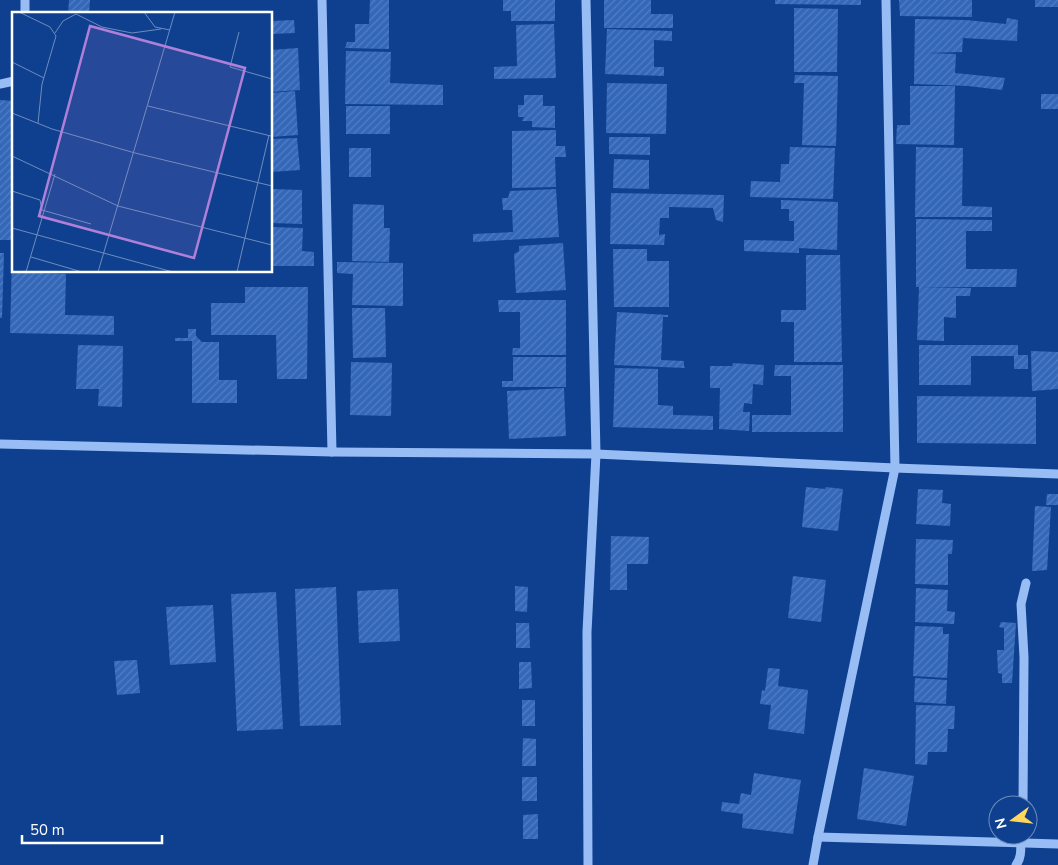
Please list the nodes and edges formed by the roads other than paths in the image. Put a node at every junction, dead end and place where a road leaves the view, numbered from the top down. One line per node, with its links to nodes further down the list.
1 (322, 0): 5 (street)
2 (586, 0): 6 (street)
3 (886, 0): 7 (street)
4 (0, 444): 5 (street)
5 (332, 452): 6 (street)
6 (596, 454): 7 (street); 16 (street)
7 (895, 468): 8 (street); 11 (street)
8 (1058, 474)
9 (1026, 583): 10 (street)
10 (1023, 795)
11 (818, 837): 12 (street); 17 (street)
12 (988, 839)
13 (1038, 841): 14 (street)
14 (1058, 844)
15 (1021, 845): 18 (street)
16 (588, 865)
17 (814, 865)
18 (1016, 865)

